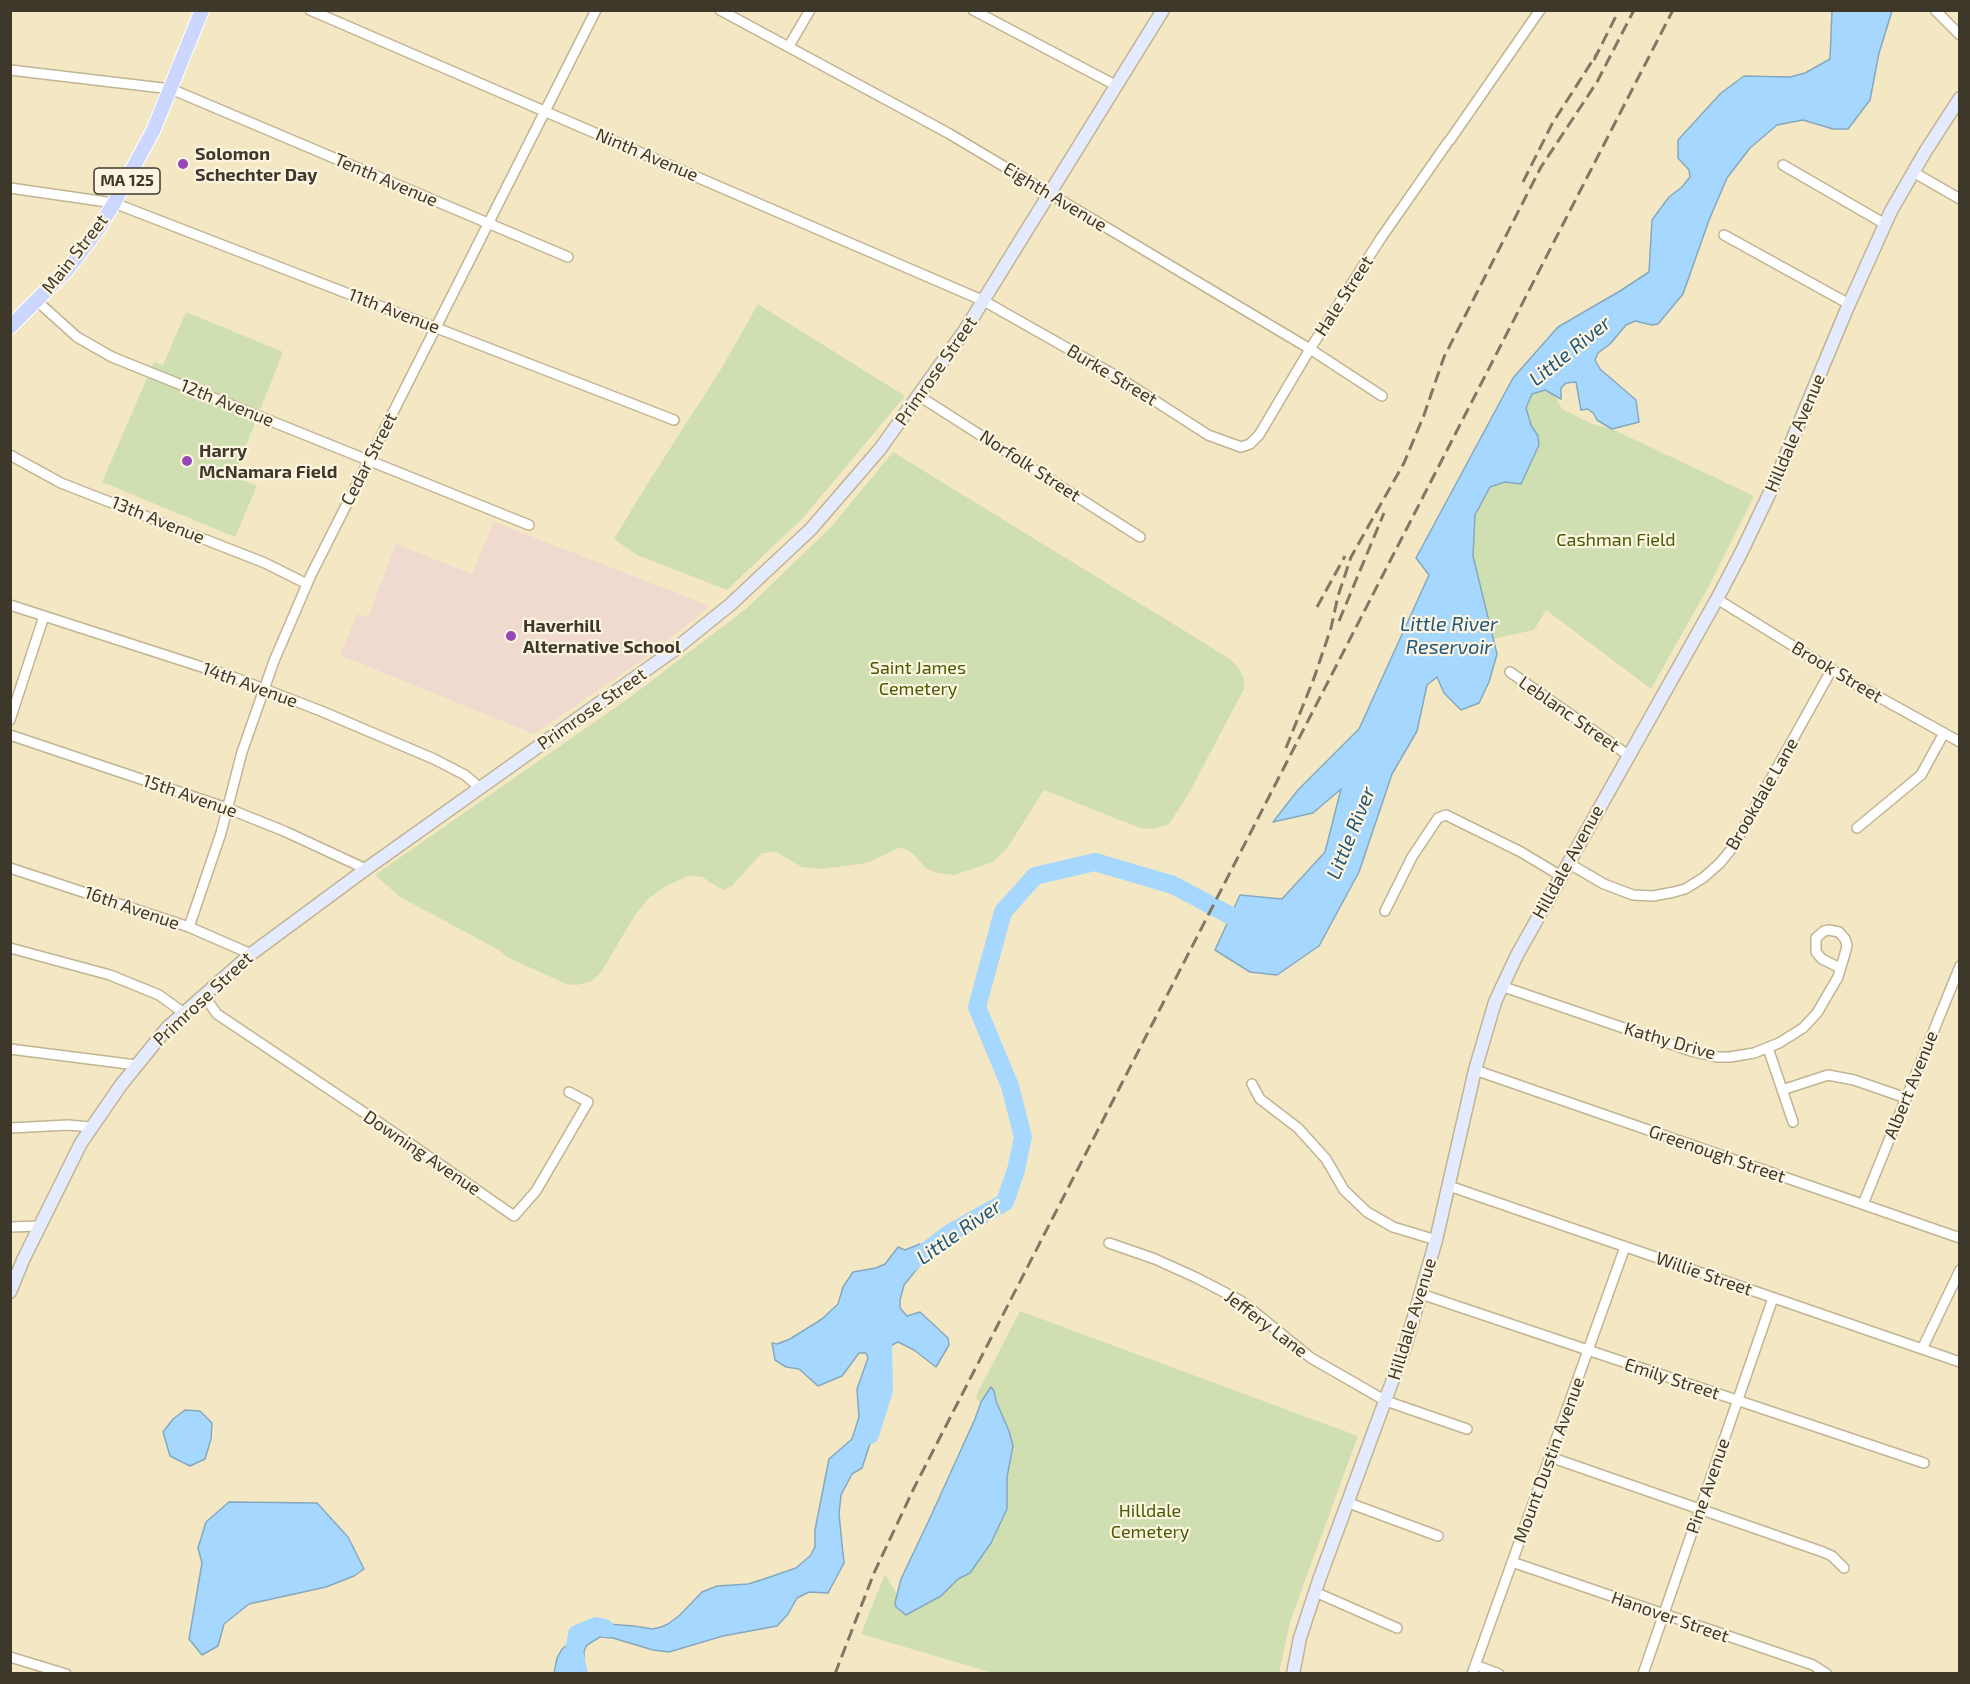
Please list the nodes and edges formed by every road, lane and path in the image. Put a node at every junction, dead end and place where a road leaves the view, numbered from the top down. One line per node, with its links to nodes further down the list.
1 (202, 10): 15 (main road, Main Street / MA 125)
2 (310, 10): 10 (street, Ninth Avenue)
3 (596, 10): 17 (street, Cedar Street)
4 (720, 10): 12 (street, Eighth Avenue)
5 (810, 10): 12 (street)
6 (973, 10): 14 (street)
7 (1163, 10): 14 (main road, Primrose Street)
8 (1540, 10): 33 (street, Hale Street)
9 (1935, 10): 11 (street)
10 (327, 14): 17 (street, Ninth Avenue)
11 (1959, 35)
12 (789, 46): 21 (street, Eighth Avenue)
13 (10, 70): 15 (street, Tenth Avenue)
14 (1117, 86): 21 (main road, Primrose Street)
15 (171, 89): 23 (main road, Main Street / MA 125); 24 (street, Tenth Avenue)
16 (1959, 98): 19 (main road, Hilldale Avenue)
17 (545, 111): 24 (street, Cedar Street); 29 (street, Ninth Avenue)
18 (1783, 165): 25 (street)
19 (1913, 172): 22 (street); 25 (main road, Hilldale Avenue)
20 (10, 188): 23 (street, 11th Avenue)
21 (1051, 194): 29 (main road, Primrose Street); 33 (street, Eighth Avenue)
22 (1959, 199)
23 (114, 203): 28 (main road, Main Street / MA 125); 32 (street, 11th Avenue)
24 (488, 223): 27 (street, Tenth Avenue); 32 (street, Cedar Street)
25 (1885, 224): 30 (main road, Hilldale Avenue)
26 (1724, 235): 30 (street)
27 (568, 257)
28 (37, 301): 31 (main road, Main Street / MA 125); 39 (street, 12th Avenue)
29 (984, 301): 34 (main road, Primrose Street); 37 (street, Burke Street)
30 (1849, 304): 43 (main road, Hilldale Avenue)
31 (10, 327)
32 (435, 328): 36 (street, 11th Avenue); 39 (street, Cedar Street)
33 (1310, 349): 35 (street, Eighth Avenue); 37 (street, Hale Street)
34 (919, 396): 41 (street, Norfolk Street); 54 (main road, Primrose Street)
35 (1382, 396)
36 (674, 420)
37 (1241, 447)
38 (10, 455): 42 (street, 13th Avenue)
39 (368, 461): 40 (street, 12th Avenue); 42 (street, Cedar Street)
40 (529, 525)
41 (1140, 537)
42 (307, 584): 48 (street, Cedar Street)
43 (1717, 599): 46 (street, Brook Street); 53 (main road, Hilldale Avenue)
44 (10, 605): 45 (street, 14th Avenue)
45 (44, 616): 48 (street, 14th Avenue); 49 (street)
46 (1832, 669): 50 (street, Brook Street); 57 (street, Brookdale Lane)
47 (1510, 672): 53 (street, Leblanc Street)
48 (264, 689): 54 (street, 14th Avenue); 55 (street, Cedar Street)
49 (10, 720)
50 (1944, 733): 52 (street, Brook Street); 56 (street)
51 (10, 735): 55 (street, 15th Avenue)
52 (1959, 742)
53 (1628, 755): 57 (main road, Hilldale Avenue)
54 (480, 788): 59 (main road, Primrose Street)
55 (227, 808): 59 (street, 15th Avenue); 62 (street, Cedar Street)
56 (1857, 828)
57 (1568, 863): 60 (main road, Hilldale Avenue)
58 (10, 868): 62 (street, 16th Avenue)
59 (366, 869): 64 (main road, Primrose Street)
60 (1561, 876): 61 (street); 67 (main road, Hilldale Avenue)
61 (1385, 911)
62 (189, 927): 64 (street, 16th Avenue)
63 (10, 948): 69 (street)
64 (251, 954): 68 (main road, Primrose Street)
65 (1959, 966): 77 (street, Albert Avenue)
66 (1840, 968): 70 (street, Kathy Drive)
67 (1502, 987): 70 (street, Kathy Drive); 73 (main road, Hilldale Avenue)
68 (204, 996): 69 (main road, Primrose Street); 76 (street, Downing Avenue)
69 (184, 1013): 72 (main road, Primrose Street)
70 (1768, 1048): 75 (street)
71 (10, 1049): 72 (street)
72 (136, 1065): 79 (main road, Primrose Street)
73 (1475, 1070): 81 (main road, Hilldale Avenue); 82 (street, Greenough Street)
74 (1252, 1084): 86 (street)
75 (1782, 1090): 77 (street); 78 (street)
76 (569, 1092)
77 (1906, 1098): 82 (street, Albert Avenue)
78 (1793, 1122)
79 (90, 1127): 80 (street); 83 (main road, Primrose Street)
80 (10, 1128)
81 (1449, 1186): 86 (main road, Hilldale Avenue); 88 (street, Willie Street)
82 (1863, 1204): 85 (street, Greenough Street)
83 (40, 1226): 84 (street); 90 (main road, Primrose Street)
84 (10, 1227)
85 (1959, 1238)
86 (1436, 1240): 92 (main road, Hilldale Avenue)
87 (1109, 1243): 98 (street, Jeffery Lane)
88 (1625, 1247): 93 (street, Willie Street); 95 (street, Mount Dustin Avenue)
89 (1959, 1270): 91 (street)
90 (10, 1292)
91 (1955, 1292): 94 (street)
92 (1421, 1294): 95 (street, Emily Street); 98 (main road, Hilldale Avenue)
93 (1773, 1298): 94 (street, Willie Street); 97 (street, Pine Avenue)
94 (1922, 1349): 96 (street, Willie Street)
95 (1588, 1350): 97 (street, Emily Street); 100 (street, Mount Dustin Avenue)
96 (1959, 1362)
97 (1738, 1400): 101 (street, Emily Street); 103 (street, Pine Avenue)
98 (1386, 1401): 99 (street, Jeffery Lane); 102 (main road, Hilldale Avenue)
99 (1467, 1429)
100 (1550, 1457): 103 (street); 105 (street, Mount Dustin Avenue)
101 (1924, 1463)
102 (1349, 1503): 104 (street); 107 (main road, Hilldale Avenue)
103 (1700, 1509): 106 (street); 108 (street, Pine Avenue)
104 (1438, 1536)
105 (1512, 1562): 108 (street, Hanover Street); 111 (street, Mount Dustin Avenue)
106 (1844, 1568)
107 (1315, 1592): 109 (street); 113 (main road, Hilldale Avenue)
108 (1664, 1614): 115 (street, Pine Avenue); 116 (street, Hanover Street)
109 (1398, 1628)
110 (10, 1657): 112 (street)
111 (1474, 1669): 114 (street)
112 (66, 1674)
113 (1293, 1674)
114 (1499, 1674)
115 (1643, 1674)
116 (1827, 1674)

